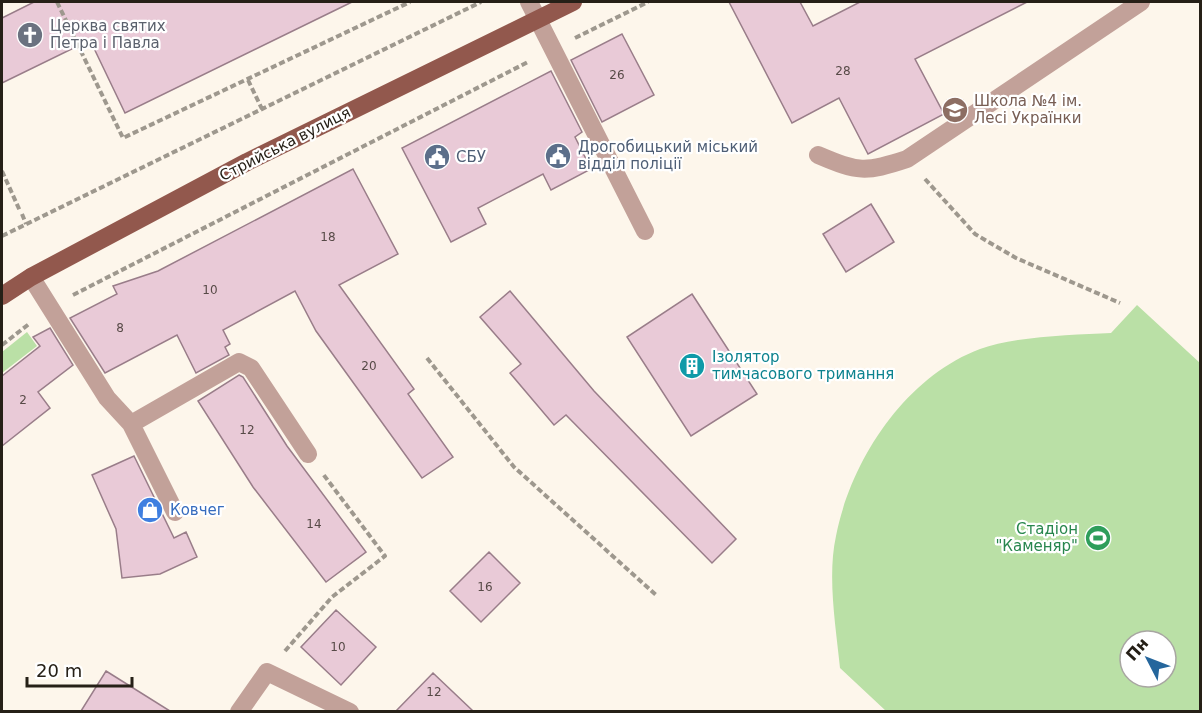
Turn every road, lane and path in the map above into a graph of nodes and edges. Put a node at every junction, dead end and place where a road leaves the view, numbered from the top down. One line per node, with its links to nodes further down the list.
1 (57, 2): 10 (path)
2 (410, 2): 10 (path)
3 (481, 2): 11 (path)
4 (529, 2): 8 (street)
5 (573, 2): 8 (main road, Стрийська вулиця)
6 (648, 2): 9 (path)
7 (1141, 2): 13 (street)
8 (538, 19): 9 (street); 18 (main road, Стрийська вулиця)
9 (553, 50): 16 (street); 21 (path)
10 (248, 80): 11 (path)
11 (262, 109): 15 (path)
12 (818, 155): 13 (street)
13 (907, 159): 20 (path)
14 (2, 171): 15 (path)
15 (26, 224): 17 (path)
16 (645, 231)
17 (2, 236)
18 (31, 277): 19 (main road, Стрийська вулиця); 21 (street)
19 (2, 296)
20 (1120, 303)
21 (50, 307): 22 (path); 24 (street)
22 (2, 345)
23 (427, 358): 27 (path)
24 (131, 424): 25 (street); 26 (street)
25 (308, 454): 28 (path)
26 (175, 512)
27 (656, 596)
28 (267, 672): 29 (street); 30 (street)
29 (239, 711)
30 (350, 711)

